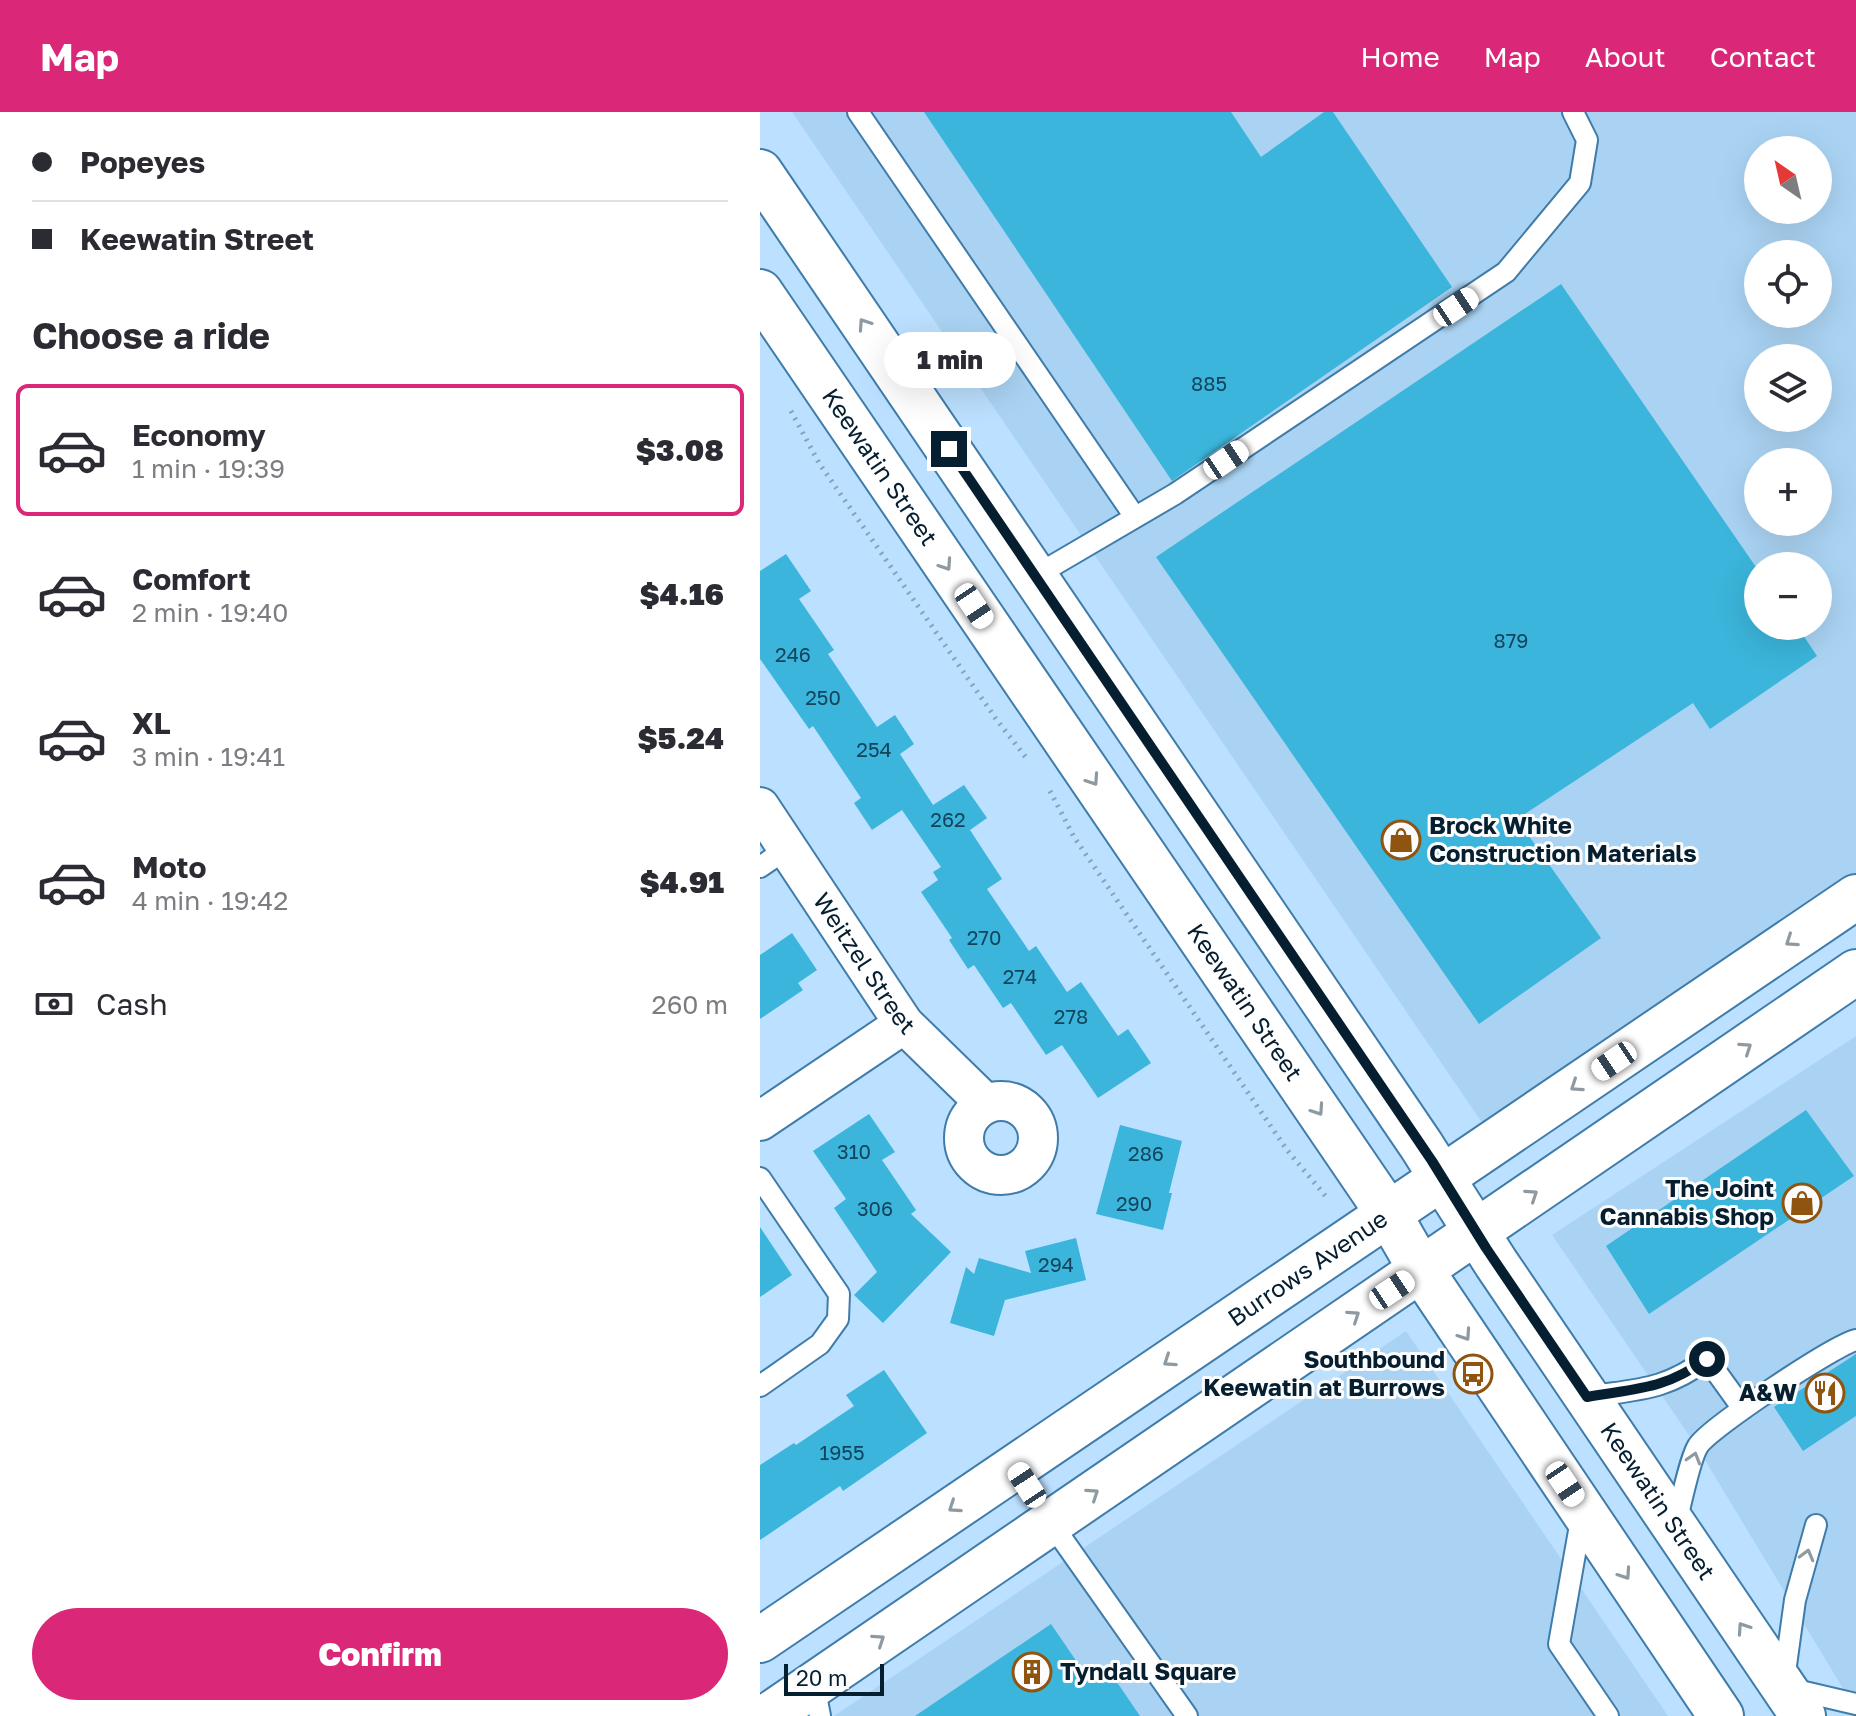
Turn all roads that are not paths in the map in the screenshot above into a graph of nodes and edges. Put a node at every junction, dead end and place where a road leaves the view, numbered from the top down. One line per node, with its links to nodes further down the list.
1 (858, 112): 5 (lane)
2 (1573, 112): 5 (lane)
3 (760, 172): 6 (main road, Keewatin Street, one-way to 3)
4 (760, 292): 16 (main road, Keewatin Street, one-way to 16)
5 (1135, 517): 6 (lane)
6 (1035, 576): 14 (main road, Keewatin Street)
7 (760, 807): 8 (street, Weitzel Street)
8 (774, 857): 11 (street, Weitzel Street)
9 (1856, 897): 14 (main road, Burrows Avenue, one-way to 14)
10 (1856, 972): 17 (main road, one-way to 10)
11 (904, 1024): 12 (street, Weitzel Street); 13 (street)
12 (986, 1104)
13 (760, 1121)
14 (1442, 1176): 16 (main road, Burrows Avenue); 17 (main road, Keewatin Street)
15 (760, 1178): 20 (lane)
16 (1388, 1213): 18 (main road, Keewatin Street); 23 (main road, Burrows Avenue, one-way to 23)
17 (1476, 1233): 18 (main road); 21 (main road, Keewatin Street)
18 (1421, 1270): 24 (main road, Keewatin Street, one-way to 24); 25 (main road, one-way to 18)
19 (1856, 1340): 22 (lane)
20 (760, 1386)
21 (1587, 1397): 22 (lane); 27 (main road, Keewatin Street)
22 (1743, 1409): 27 (lane, one-way to 22)
23 (1015, 1466): 25 (main road); 28 (main road, Burrows Avenue, one-way to 28)
24 (1582, 1510): 34 (lane); 35 (main road, Keewatin Street, one-way to 35)
25 (1051, 1523): 29 (main road, one-way to 25); 33 (lane)
26 (1816, 1525): 30 (lane, one-way to 26)
27 (1675, 1527): 30 (main road, Keewatin Street, one-way to 27)
28 (760, 1640)
29 (817, 1700): 32 (main road)
30 (1793, 1702): 31 (lane)
31 (1856, 1704)
32 (768, 1716)
33 (1187, 1716)
34 (1608, 1716)
35 (1721, 1716)

